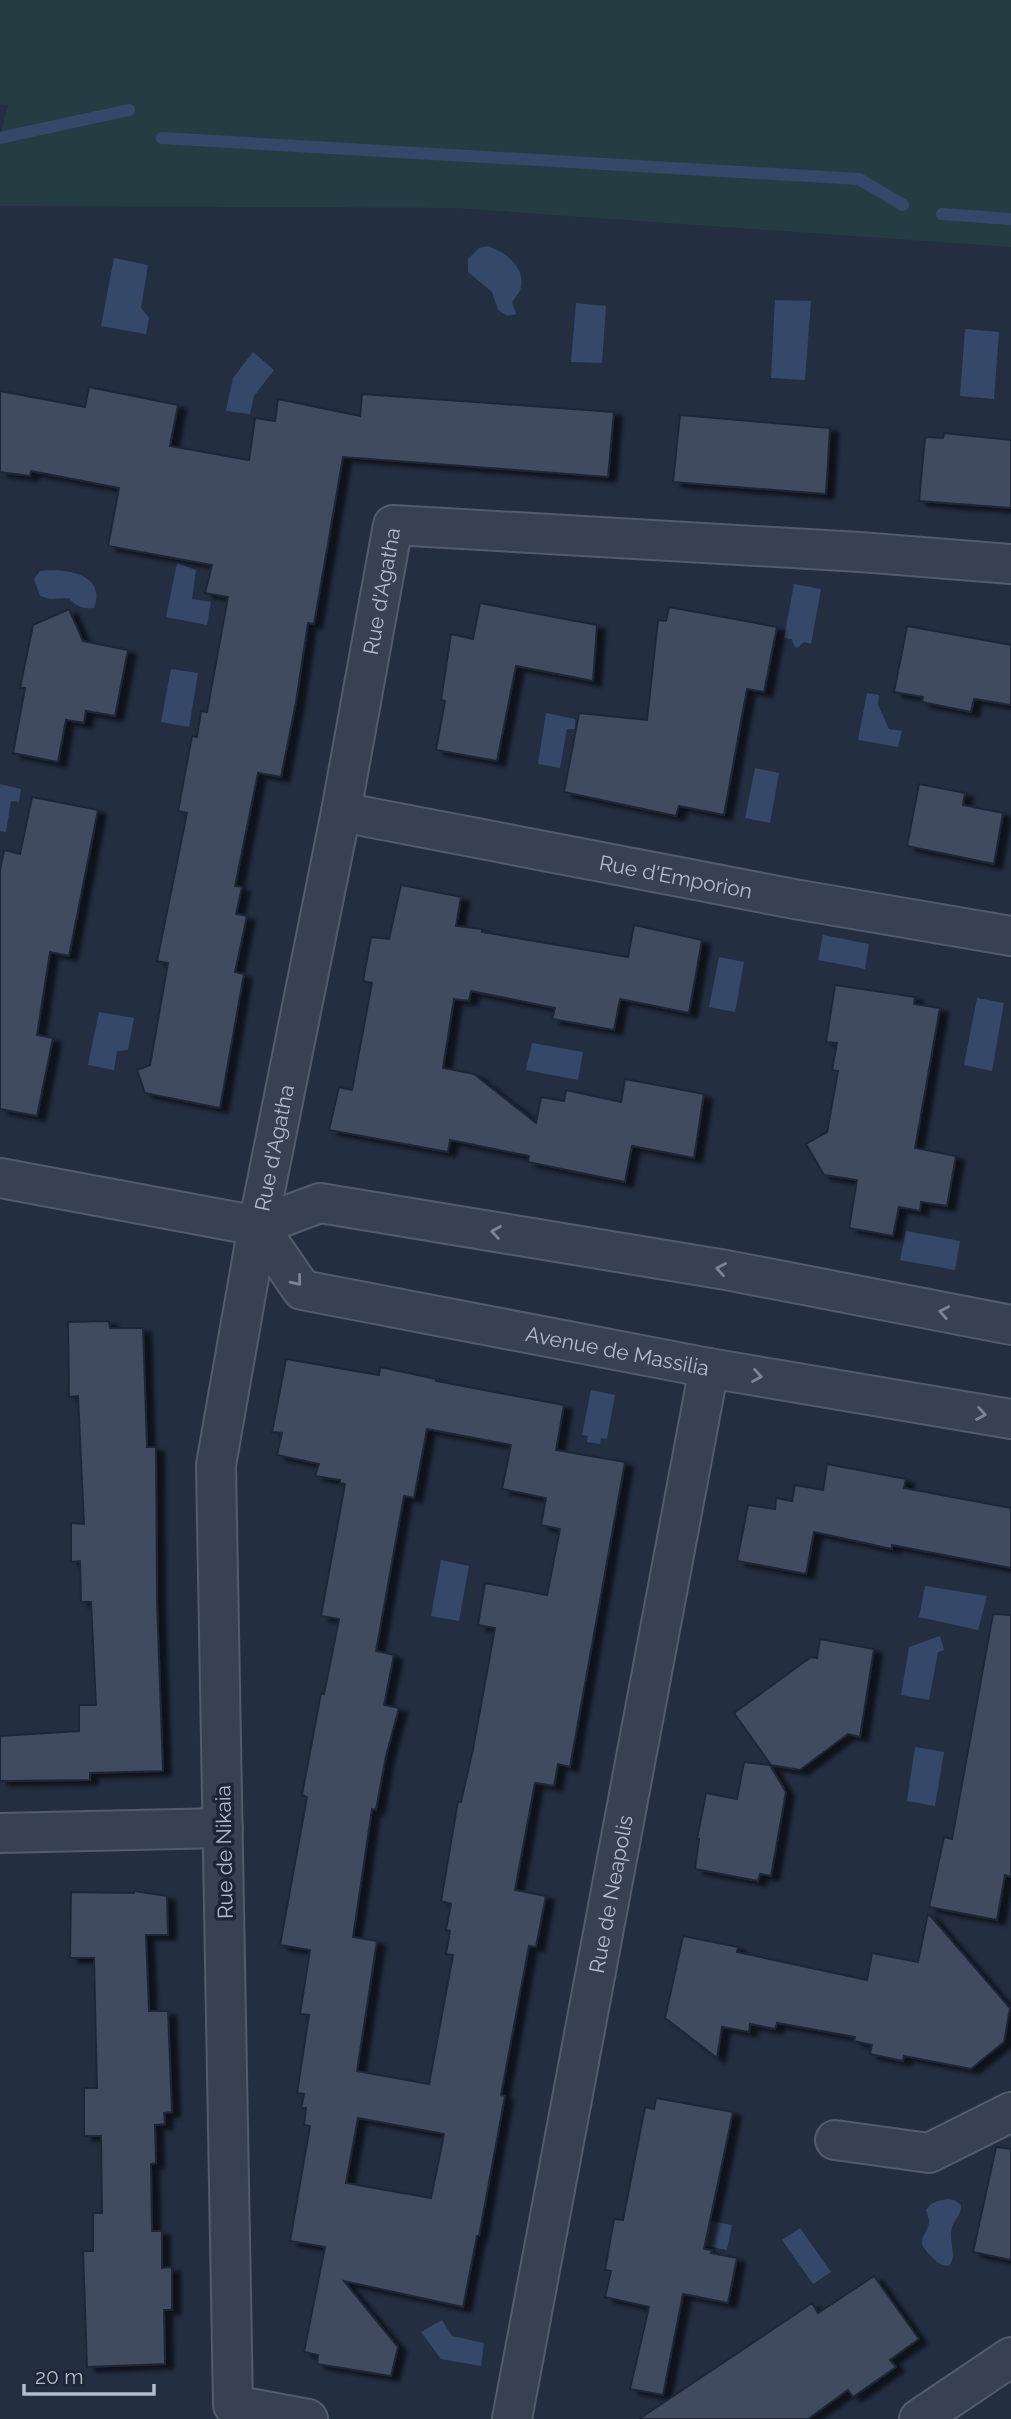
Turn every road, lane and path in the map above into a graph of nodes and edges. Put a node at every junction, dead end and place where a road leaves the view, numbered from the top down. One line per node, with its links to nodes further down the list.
1 (1011, 564): 2 (street, Rue d'Agatha)
2 (341, 812): 3 (street, Rue d'Emporion); 5 (street, Rue d'Agatha)
3 (1011, 936)
4 (0, 1178): 5 (street)
5 (258, 1226): 6 (street, one-way to 5); 7 (street, Avenue de Massilia, one-way to 7); 9 (street, Rue de Nikaia)
6 (1011, 1325)
7 (709, 1368): 8 (street, Avenue de Massilia, one-way to 8); 15 (street, Rue de Neapolis)
8 (1011, 1419)
9 (223, 1828): 10 (street); 14 (street, Rue de Nikaia)
10 (0, 1833)
11 (1011, 2112): 12 (street)
12 (835, 2140)
13 (1011, 2357): 16 (street)
14 (308, 2419)
15 (512, 2419)
16 (919, 2419)

